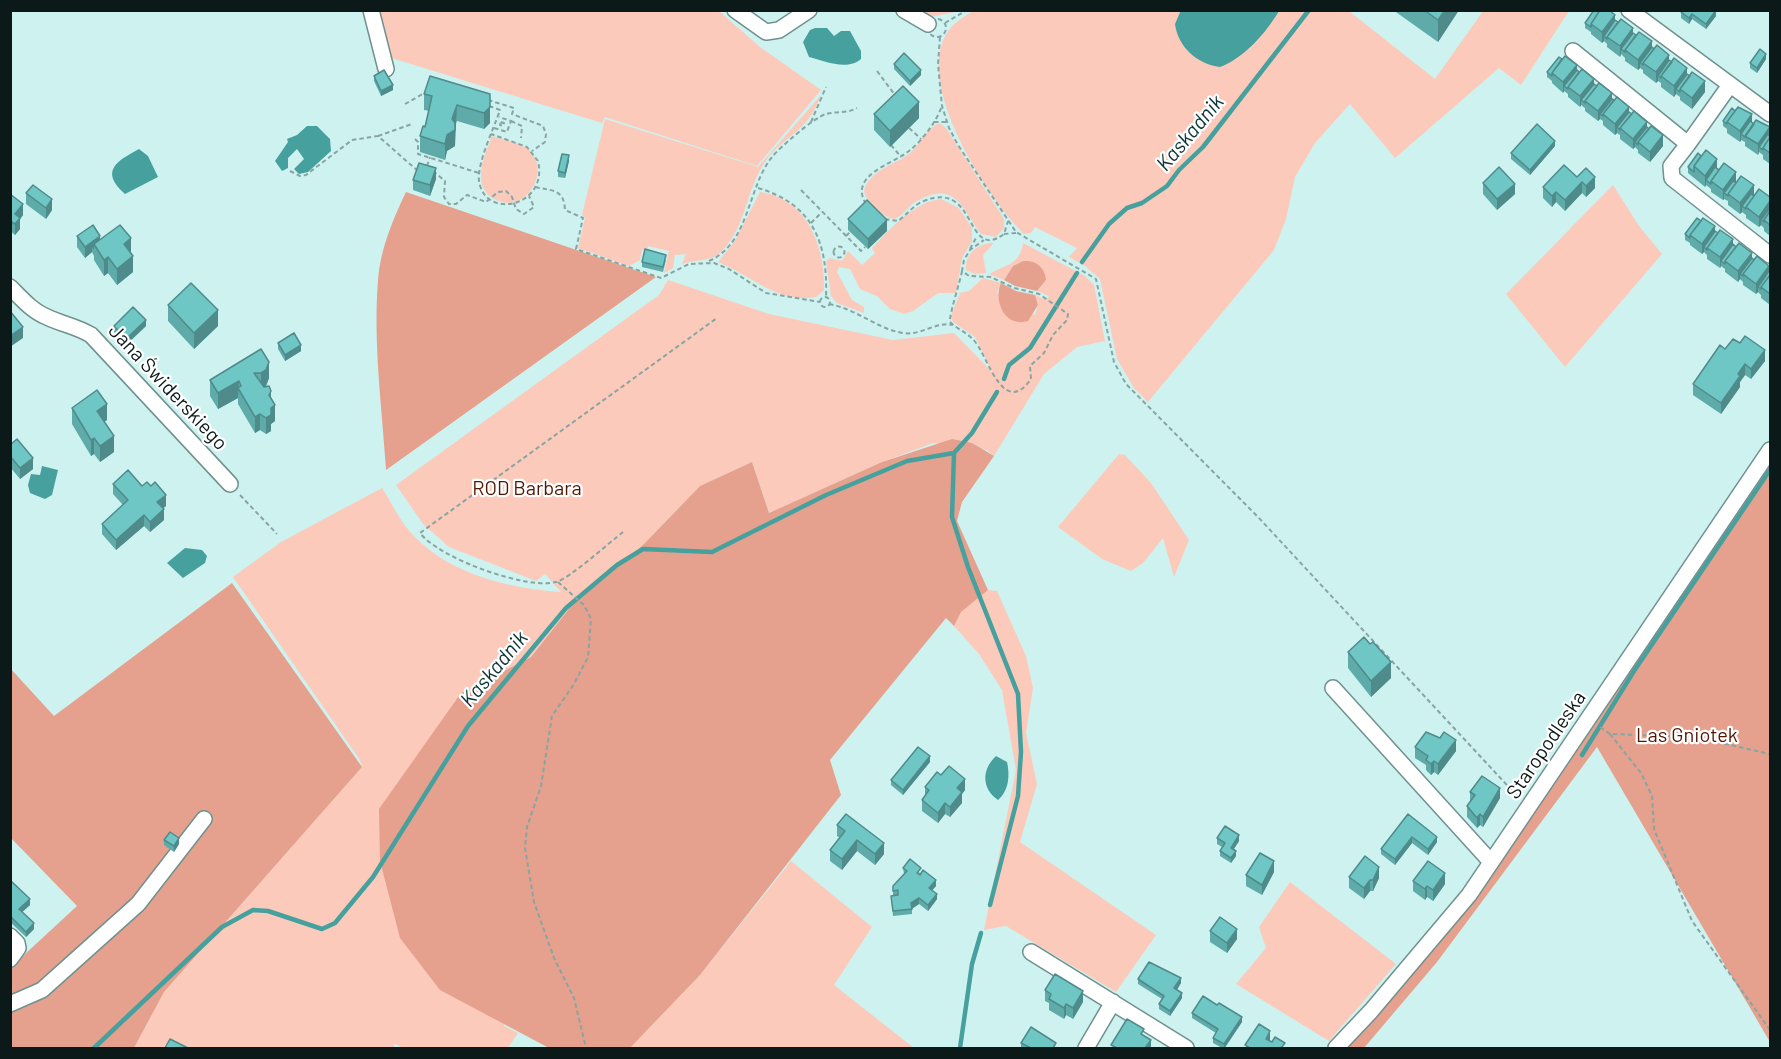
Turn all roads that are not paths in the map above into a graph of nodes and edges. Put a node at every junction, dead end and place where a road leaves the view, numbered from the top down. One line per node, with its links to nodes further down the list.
1 (371, 10): 8 (street)
2 (735, 10): 3 (street)
3 (808, 10)
4 (904, 10): 6 (street)
5 (1629, 10): 9 (street)
6 (928, 24)
7 (1573, 51): 11 (street)
8 (386, 69)
9 (1730, 85): 10 (street); 11 (street)
10 (1770, 114)
11 (1688, 144): 12 (street)
12 (1770, 255)
13 (10, 287): 15 (street, Jana Świderskiego)
14 (1770, 450): 18 (street, Staropodleska)
15 (230, 484)
16 (1333, 688): 18 (street)
17 (204, 819): 23 (street)
18 (1491, 862): 26 (street, Staropodleska)
19 (10, 936): 21 (street)
20 (1031, 952): 22 (street)
21 (10, 959)
22 (1113, 1002): 24 (street); 25 (street)
23 (10, 1005)
24 (1086, 1048)
25 (1186, 1048)
26 (1336, 1048)

